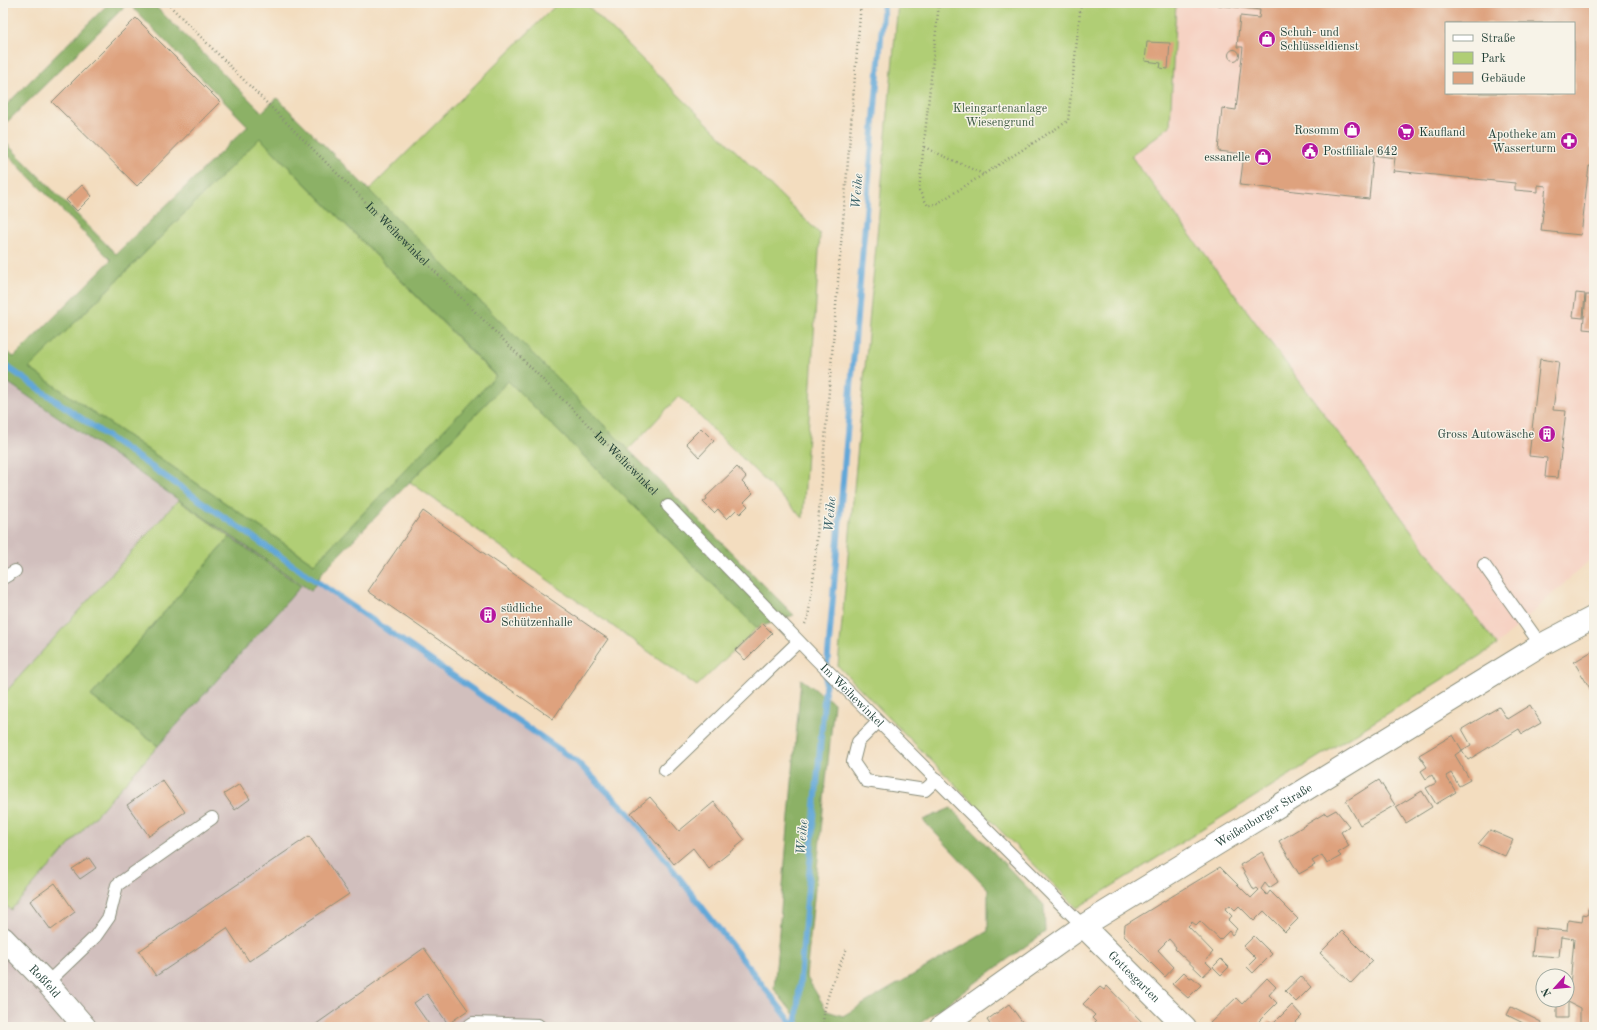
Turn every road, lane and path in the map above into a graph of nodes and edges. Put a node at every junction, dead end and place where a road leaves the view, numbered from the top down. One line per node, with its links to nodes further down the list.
1 (167, 3): 7 (path, Im Weihewinkel)
2 (861, 3): 12 (path)
3 (939, 3): 5 (path)
4 (1081, 3): 6 (path)
5 (924, 147): 6 (path); 6 (path)
6 (984, 174)
7 (668, 506): 12 (lane, Im Weihewinkel)
8 (1484, 565): 13 (lane)
9 (15, 571): 10 (lane)
10 (3, 578)
11 (1594, 617): 13 (street, Weißenburger Straße)
12 (798, 642): 14 (lane, Im Weihewinkel); 15 (lane)
13 (1541, 645): 18 (street, Weißenburger Straße)
14 (878, 722): 16 (lane, Im Weihewinkel); 16 (lane)
15 (665, 770)
16 (937, 779): 18 (lane, Im Weihewinkel)
17 (212, 818): 21 (lane)
18 (1083, 926): 26 (street, Weißenburger Straße); 27 (street, Gottesgarten)
19 (3, 938): 21 (street, Roßfeld)
20 (847, 948): 25 (path)
21 (47, 983): 22 (street, Roßfeld)
22 (85, 1027)
23 (467, 1027): 24 (lane)
24 (540, 1027)
25 (823, 1027)
26 (941, 1027)
27 (1185, 1027)

